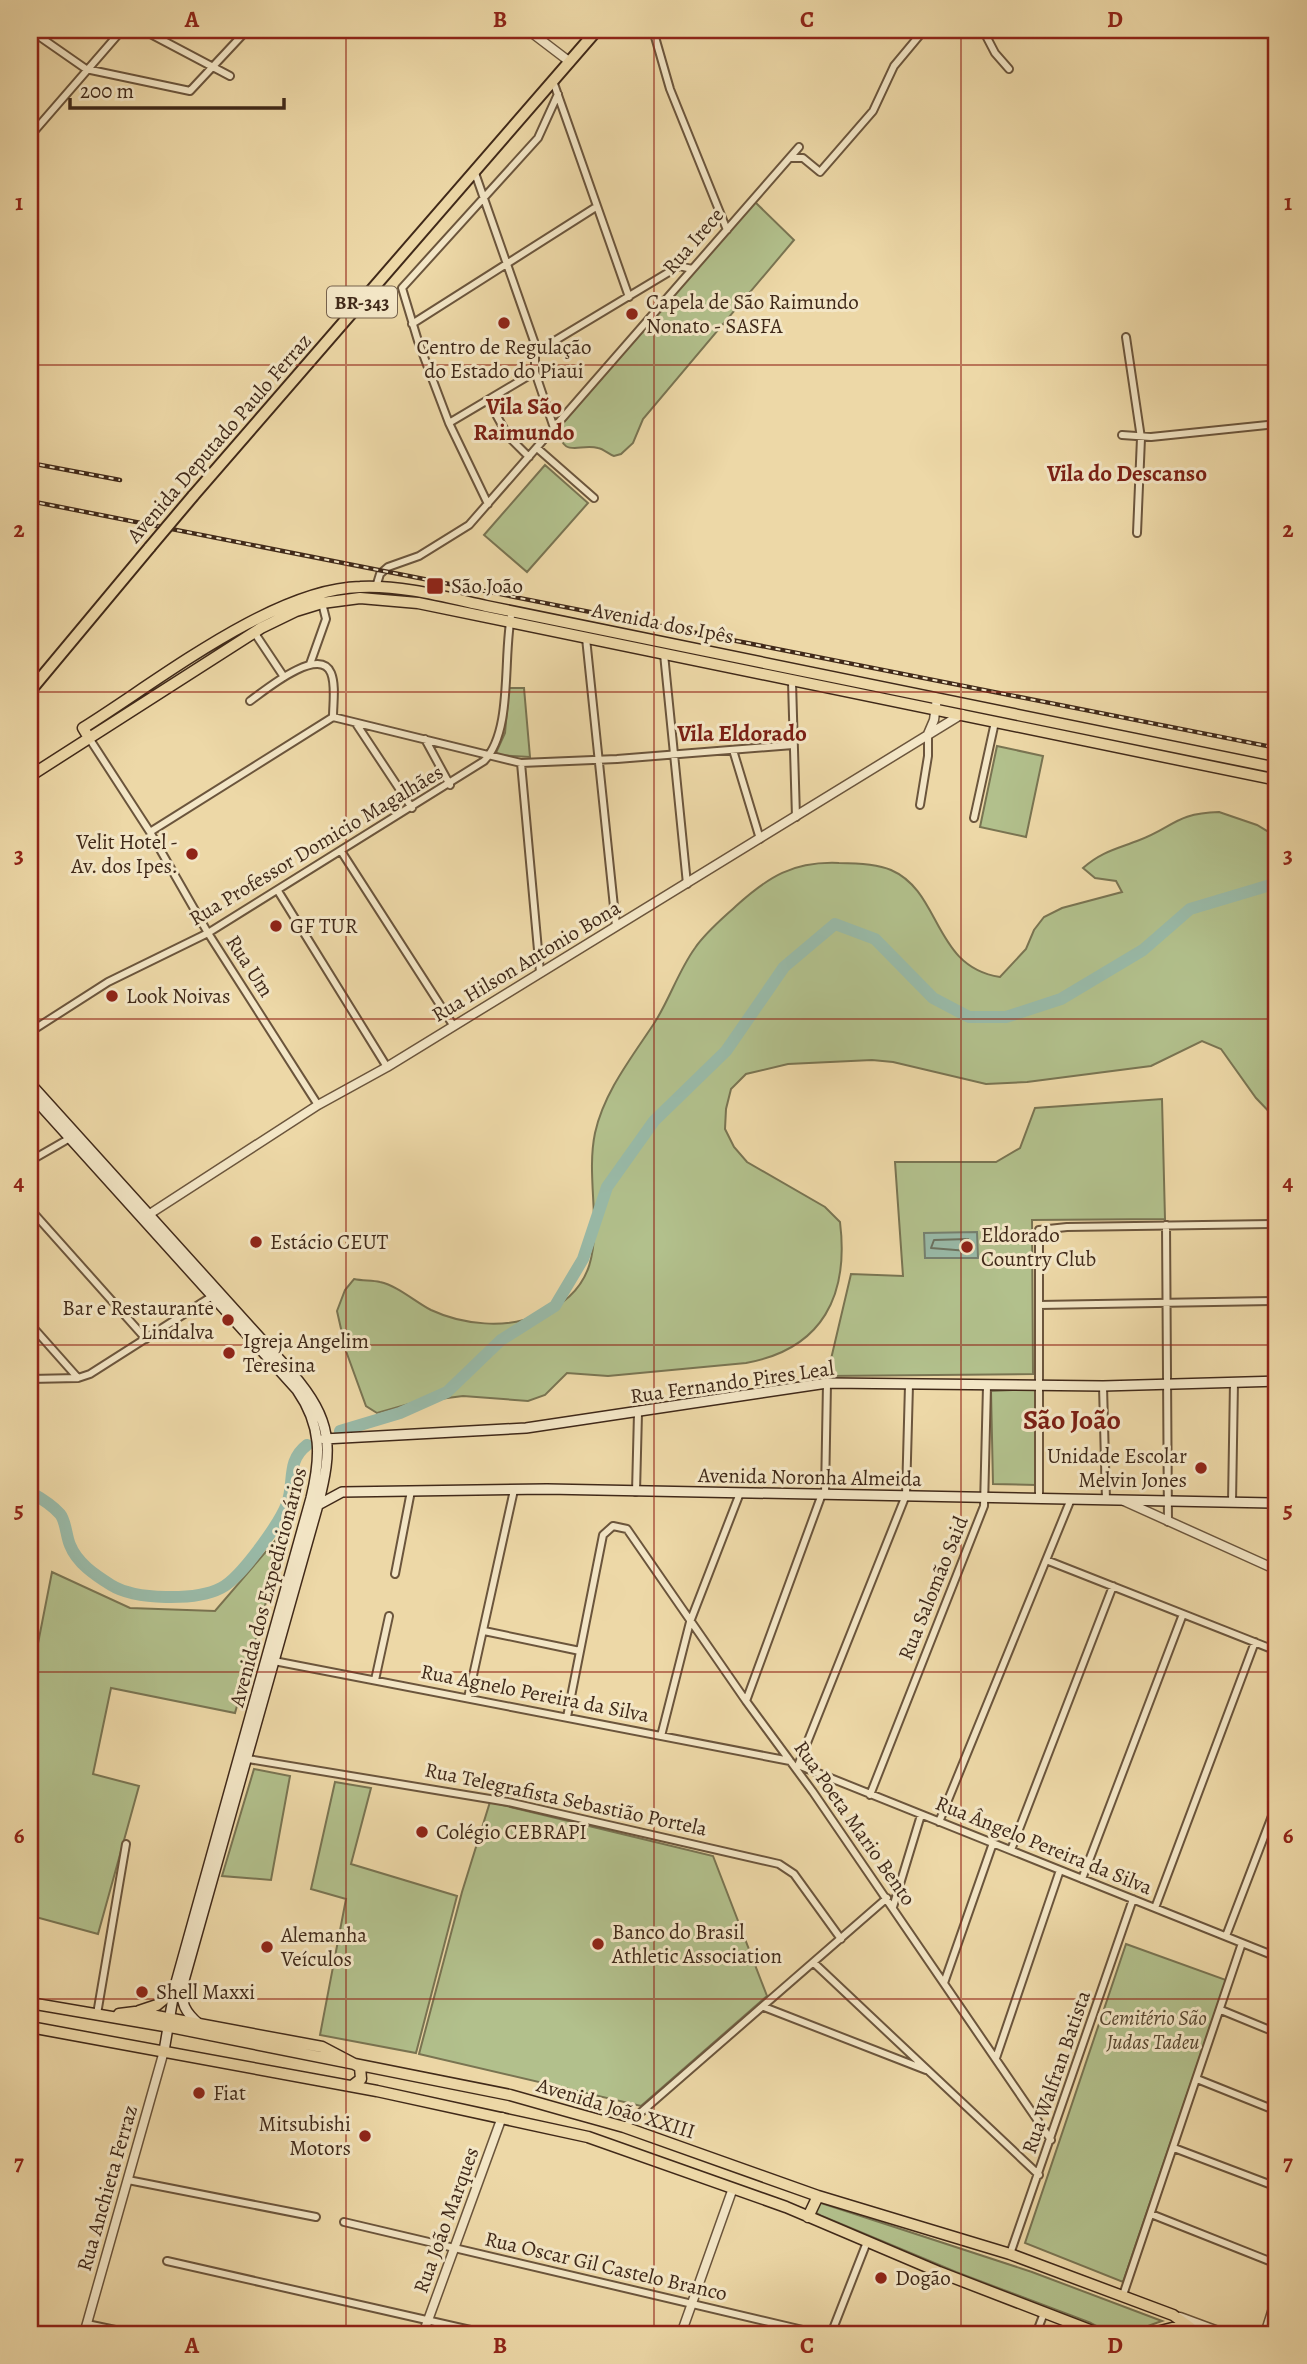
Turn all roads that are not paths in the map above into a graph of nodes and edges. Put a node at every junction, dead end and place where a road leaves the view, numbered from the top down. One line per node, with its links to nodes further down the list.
1 (30, 30): 12 (street)
2 (122, 30): 12 (street)
3 (143, 30): 11 (street)
4 (247, 30): 11 (street)
5 (528, 30): 10 (street)
6 (597, 30): 10 (highway, Avenida Deputado Paulo Ferraz / BR-343)
7 (653, 30): 23 (street)
8 (924, 30): 19 (street)
9 (983, 30): 13 (street)
10 (570, 62): 15 (highway, Avenida Deputado Paulo Ferraz / BR-343)
11 (213, 66): 12 (street); 14 (street)
12 (86, 69): 17 (street)
13 (1009, 69)
14 (230, 76)
15 (553, 81): 16 (street); 20 (highway, Avenida Deputado Paulo Ferraz / BR-343)
16 (558, 94): 21 (street); 22 (street)
17 (31, 134)
18 (799, 147): 19 (street, Rua Irece)
19 (790, 158): 23 (street, Rua Irece)
20 (475, 173): 21 (street); 53 (highway, Avenida Deputado Paulo Ferraz / BR-343, bridge)
21 (483, 197): 24 (street); 27 (street)
22 (596, 207): 24 (street); 26 (street)
23 (727, 230): 25 (street, Rua Irece)
24 (506, 264): 27 (street); 29 (street)
25 (692, 268): 26 (street); 34 (street, Rua Irece)
26 (629, 297): 29 (street)
27 (412, 324): 32 (street)
28 (1126, 337): 36 (street)
29 (536, 352): 30 (street)
30 (535, 372): 31 (street); 34 (street)
31 (488, 400): 32 (street); 38 (street)
32 (450, 423): 40 (street)
33 (1277, 424): 36 (street)
34 (554, 428): 37 (street, Rua Irece)
35 (1122, 435): 36 (street)
36 (1141, 438): 41 (street)
37 (537, 449): 38 (street, Rua Irece); 39 (street)
38 (529, 457): 40 (street, Rua Irece)
39 (594, 498)
40 (488, 504): 42 (street, Rua Irece)
41 (1138, 533)
42 (376, 587): 44 (main road, Avenida dos Ipês); 63 (main road, Avenida dos Ipês)
43 (321, 603): 45 (main road, Avenida dos Ipês); 46 (main road, Avenida dos Ipês); 50 (street)
44 (512, 611): 45 (street); 47 (main road, Avenida dos Ipês)
45 (509, 622): 48 (main road, Avenida dos Ipês); 68 (street)
46 (254, 632): 51 (street); 63 (main road, Avenida dos Ipês)
47 (606, 637): 48 (main road, Avenida dos Ipês); 49 (main road, Avenida dos Ipês); 56 (main road, Avenida dos Ipês)
48 (586, 638): 69 (street)
49 (664, 654): 52 (main road, Avenida dos Ipês); 67 (street)
50 (310, 664): 51 (street); 59 (street)
51 (284, 677): 54 (street)
52 (792, 682): 56 (main road, Avenida dos Ipês); 65 (street)
53 (31, 686): 55 (highway)
54 (250, 701)
55 (30, 702)
56 (936, 704): 57 (main road, Avenida dos Ipês); 58 (main road, Avenida dos Ipês); 62 (street)
57 (964, 704): 58 (street); 71 (main road, Avenida dos Ipês)
58 (961, 716): 60 (main road, Avenida dos Ipês); 62 (street, Rua Hilson Antonio Bona)
59 (333, 717): 61 (street); 81 (street)
60 (995, 722): 73 (main road, Avenida dos Ipês); 80 (street)
61 (358, 725): 64 (street); 78 (street)
62 (928, 734): 77 (street); 79 (street, Rua Hilson Antonio Bona)
63 (89, 738): 74 (main road, Avenida dos Ipês); 81 (street, Rua Um)
64 (425, 739): 68 (street); 76 (street)
65 (793, 745): 66 (street); 79 (street)
66 (733, 750): 67 (street); 82 (street)
67 (674, 754): 69 (street); 84 (street)
68 (490, 755): 70 (street); 76 (street, Rua Professor Domicio Magalhães)
69 (598, 759): 70 (street); 86 (street)
70 (521, 763): 88 (street)
71 (1258, 764): 72 (main road, Avenida dos Ipês); 73 (main road)
72 (1277, 768)
73 (1253, 775): 75 (main road, Avenida dos Ipês)
74 (30, 776)
75 (1277, 780)
76 (450, 785): 78 (street, Rua Professor Domicio Magalhães)
77 (920, 805)
78 (412, 808): 83 (street, Rua Professor Domicio Magalhães)
79 (796, 817): 82 (street, Rua Hilson Antonio Bona)
80 (974, 818)
81 (150, 832): 87 (street, Rua Um)
82 (760, 839): 84 (street, Rua Hilson Antonio Bona)
83 (341, 851): 85 (street, Rua Professor Domicio Magalhães); 89 (street)
84 (687, 884): 86 (street, Rua Hilson Antonio Bona)
85 (278, 891): 87 (street, Rua Professor Domicio Magalhães); 91 (street)
86 (616, 926): 88 (street, Rua Hilson Antonio Bona)
87 (208, 933): 90 (street, Rua Professor Domicio Magalhães); 94 (street, Rua Um)
88 (540, 972): 89 (street, Rua Hilson Antonio Bona)
89 (453, 1025): 91 (street, Rua Hilson Antonio Bona)
90 (30, 1032)
91 (387, 1067): 94 (street, Rua Hilson Antonio Bona)
92 (30, 1083): 98 (main road, Avenida dos Expedicionários)
93 (30, 1094): 95 (main road, Avenida dos Expedicionários)
94 (318, 1105): 98 (street, Rua Hilson Antonio Bona)
95 (70, 1138): 96 (street); 98 (main road, Avenida dos Expedicionários)
96 (30, 1161)
97 (30, 1209): 106 (street)
98 (146, 1217): 101 (main road, Avenida dos Expedicionários)
99 (1277, 1224): 100 (street)
100 (1166, 1225): 103 (street); 104 (street)
101 (215, 1294): 106 (street); 118 (main road, Avenida dos Expedicionários)
102 (1277, 1301): 103 (street)
103 (1167, 1302): 104 (street); 112 (street)
104 (1040, 1305): 115 (street)
105 (30, 1324): 107 (street)
106 (146, 1339): 107 (street)
107 (78, 1378): 108 (street)
108 (30, 1379)
109 (1277, 1381): 110 (main road, Rua Fernando Pires Leal)
110 (1234, 1382): 112 (main road, Rua Fernando Pires Leal); 134 (street)
111 (827, 1383): 113 (main road, Rua Fernando Pires Leal); 117 (main road, Rua Fernando Pires Leal); 126 (street)
112 (1169, 1384): 116 (main road, Rua Fernando Pires Leal); 133 (street)
113 (909, 1385): 114 (main road, Rua Fernando Pires Leal); 127 (street)
114 (987, 1386): 115 (main road, Rua Fernando Pires Leal); 128 (street, Rua Salomão Said)
115 (1039, 1386): 116 (main road, Rua Fernando Pires Leal); 129 (street)
116 (1103, 1386): 131 (street)
117 (638, 1413): 118 (main road, Rua Fernando Pires Leal); 124 (street)
118 (323, 1439): 119 (main road, Avenida dos Expedicionários); 120 (main road, Avenida dos Expedicionários)
119 (317, 1472): 120 (main road); 177 (main road, Avenida dos Expedicionários)
120 (324, 1481): 123 (main road); 136 (main road, Avenida dos Expedicionários)
121 (514, 1490): 122 (main road, Avenida Noronha Almeida); 124 (main road, Avenida Noronha Almeida); 145 (street)
122 (411, 1491): 123 (main road, Avenida Noronha Almeida); 140 (street)
123 (342, 1492): 136 (main road)
124 (636, 1492): 125 (main road, Avenida Noronha Almeida)
125 (740, 1493): 126 (main road, Avenida Noronha Almeida); 144 (street)
126 (823, 1494): 127 (main road, Avenida Noronha Almeida); 152 (street)
127 (906, 1495): 128 (main road, Avenida Noronha Almeida); 157 (street)
128 (987, 1496): 129 (main road, Avenida Noronha Almeida); 158 (street, Rua Salomão Said)
129 (1039, 1498): 130 (main road, Avenida Noronha Almeida)
130 (1070, 1499): 131 (main road, Avenida Noronha Almeida); 138 (street)
131 (1106, 1500): 132 (main road, Avenida Noronha Almeida)
132 (1123, 1501): 133 (main road, Avenida Noronha Almeida); 137 (street)
133 (1170, 1501): 134 (main road, Avenida Noronha Almeida); 137 (street)
134 (1232, 1502): 135 (main road, Avenida Noronha Almeida)
135 (1277, 1503)
136 (318, 1506): 149 (main road, Avenida dos Expedicionários)
137 (1168, 1522): 139 (street)
138 (1046, 1560): 141 (street); 161 (street)
139 (1277, 1570)
140 (395, 1574)
141 (1113, 1586): 142 (street); 164 (street)
142 (1184, 1614): 146 (street); 166 (street)
143 (389, 1616): 150 (street)
144 (690, 1622): 147 (street, Rua Poeta Mario Bento); 152 (street, Rua Poeta Mario Bento); 154 (street)
145 (484, 1631): 147 (street); 151 (street)
146 (1255, 1642): 148 (street); 170 (street)
147 (580, 1651): 153 (street)
148 (1277, 1651)
149 (274, 1661): 150 (street, Rua Agnelo Pereira da Silva); 155 (main road, Avenida dos Expedicionários)
150 (375, 1680): 151 (street, Rua Agnelo Pereira da Silva)
151 (468, 1698): 153 (street, Rua Agnelo Pereira da Silva)
152 (746, 1701): 156 (street, Rua Poeta Mario Bento)
153 (568, 1717): 154 (street, Rua Agnelo Pereira da Silva)
154 (661, 1735): 156 (street, Rua Agnelo Pereira da Silva)
155 (248, 1759): 172 (street, Rua Telegrafista Sebastião Portela); 177 (main road, Avenida dos Expedicionários)
156 (790, 1761): 157 (street, Rua Poeta Mario Bento)
157 (797, 1768): 158 (street, Rua Ângelo Pereira da Silva); 167 (street, Rua Poeta Mario Bento)
158 (870, 1795): 160 (street, Rua Ângelo Pereira da Silva)
159 (1277, 1803): 171 (street)
160 (921, 1815): 161 (street, Rua Ângelo Pereira da Silva); 169 (street)
161 (939, 1822): 162 (street, Rua Ângelo Pereira da Silva)
162 (993, 1843): 164 (street, Rua Ângelo Pereira da Silva); 176 (street)
163 (126, 1844): 182 (street)
164 (1011, 1850): 165 (street, Rua Ângelo Pereira da Silva)
165 (1060, 1870): 166 (street, Rua Ângelo Pereira da Silva); 188 (street)
166 (1082, 1879): 168 (street, Rua Ângelo Pereira da Silva)
167 (887, 1898): 169 (street, Rua Poeta Mario Bento); 172 (street)
168 (1133, 1899): 170 (street, Rua Ângelo Pereira da Silva); 198 (street, Rua Walfran Batista)
169 (893, 1907): 176 (street, Rua Poeta Mario Bento)
170 (1155, 1908): 171 (street, Rua Ângelo Pereira da Silva)
171 (1226, 1936): 173 (street, Rua Ângelo Pereira da Silva)
172 (841, 1939): 175 (street)
173 (1242, 1943): 174 (street, Rua Ângelo Pereira da Silva); 180 (street)
174 (1277, 1957)
175 (814, 1963): 179 (street); 190 (street)
176 (944, 1983): 188 (street, Rua Poeta Mario Bento)
177 (178, 1992): 181 (main road); 183 (main road, Avenida dos Expedicionários); 184 (main road)
178 (30, 2003): 182 (main road, Avenida João XXIII)
179 (764, 2007): 190 (street); 197 (street)
180 (1221, 2010): 186 (street); 192 (street)
181 (135, 2012): 182 (main road); 183 (main road)
182 (102, 2015): 183 (main road, Avenida João XXIII)
183 (171, 2022): 184 (main road); 187 (main road, Avenida dos Expedicionários); 189 (main road, Avenida João XXIII)
184 (199, 2024): 189 (main road)
185 (30, 2027): 187 (main road, Avenida João XXIII)
186 (1277, 2033)
187 (164, 2051): 193 (main road, Avenida João XXIII); 201 (street, Rua Anchieta Ferraz)
188 (996, 2058): 198 (street, Rua Poeta Mario Bento)
189 (360, 2067): 191 (main road, Avenida João XXIII); 193 (main road)
190 (929, 2071): 200 (street)
191 (385, 2072): 194 (main road); 197 (main road, Avenida João XXIII)
192 (1198, 2079): 195 (street); 199 (street)
193 (352, 2087): 194 (main road, Avenida João XXIII)
194 (377, 2091): 196 (main road, Avenida João XXIII)
195 (1277, 2111)
196 (502, 2117): 203 (main road, Avenida João XXIII); 212 (street, Rua João Marques)
197 (624, 2127): 204 (main road, Avenida João XXIII)
198 (1051, 2140): 200 (street, Rua Walfran Batista)
199 (1174, 2148): 202 (street); 207 (street)
200 (1039, 2175): 213 (street, Rua Walfran Batista)
201 (128, 2180): 208 (street); 222 (street, Rua Anchieta Ferraz)
202 (1277, 2187)
203 (733, 2188): 206 (main road, Avenida João XXIII); 218 (street)
204 (797, 2188): 205 (main road, Avenida João XXIII); 206 (main road)
205 (818, 2196): 209 (main road); 213 (main road, Avenida João XXIII)
206 (786, 2207): 209 (main road, Avenida João XXIII)
207 (1151, 2214): 215 (street); 216 (street)
208 (316, 2217)
209 (808, 2217): 211 (main road, Avenida João XXIII)
210 (344, 2222): 212 (street, Rua Oscar Gil Castelo Branco)
211 (867, 2242): 219 (main road, Avenida João XXIII); 230 (street)
212 (453, 2250): 218 (street, Rua Oscar Gil Castelo Branco); 221 (street, Rua João Marques)
213 (1010, 2254): 216 (main road, Avenida João XXIII)
214 (167, 2261): 221 (street)
215 (1277, 2263)
216 (1123, 2295): 220 (main road, Avenida João XXIII)
217 (1277, 2296): 237 (street)
218 (692, 2303): 228 (street); 229 (street, Rua Oscar Gil Castelo Branco)
219 (1044, 2313): 231 (street); 232 (main road); 233 (main road, Avenida João XXIII)
220 (1173, 2315): 223 (main road, Avenida João XXIII); 236 (street, Avenida João XXIII)
221 (429, 2320): 226 (street, Rua João Marques); 227 (street)
222 (87, 2324): 224 (street, Rua Anchieta Ferraz); 225 (street)
223 (1191, 2328): 234 (main road); 235 (main road)
224 (84, 2334)
225 (134, 2334)
226 (424, 2334)
227 (488, 2334)
228 (681, 2334)
229 (820, 2334)
230 (831, 2334)
231 (1036, 2334)
232 (1087, 2334)
233 (1100, 2334)
234 (1149, 2334)
235 (1205, 2334)
236 (1226, 2334)
237 (1265, 2334)

